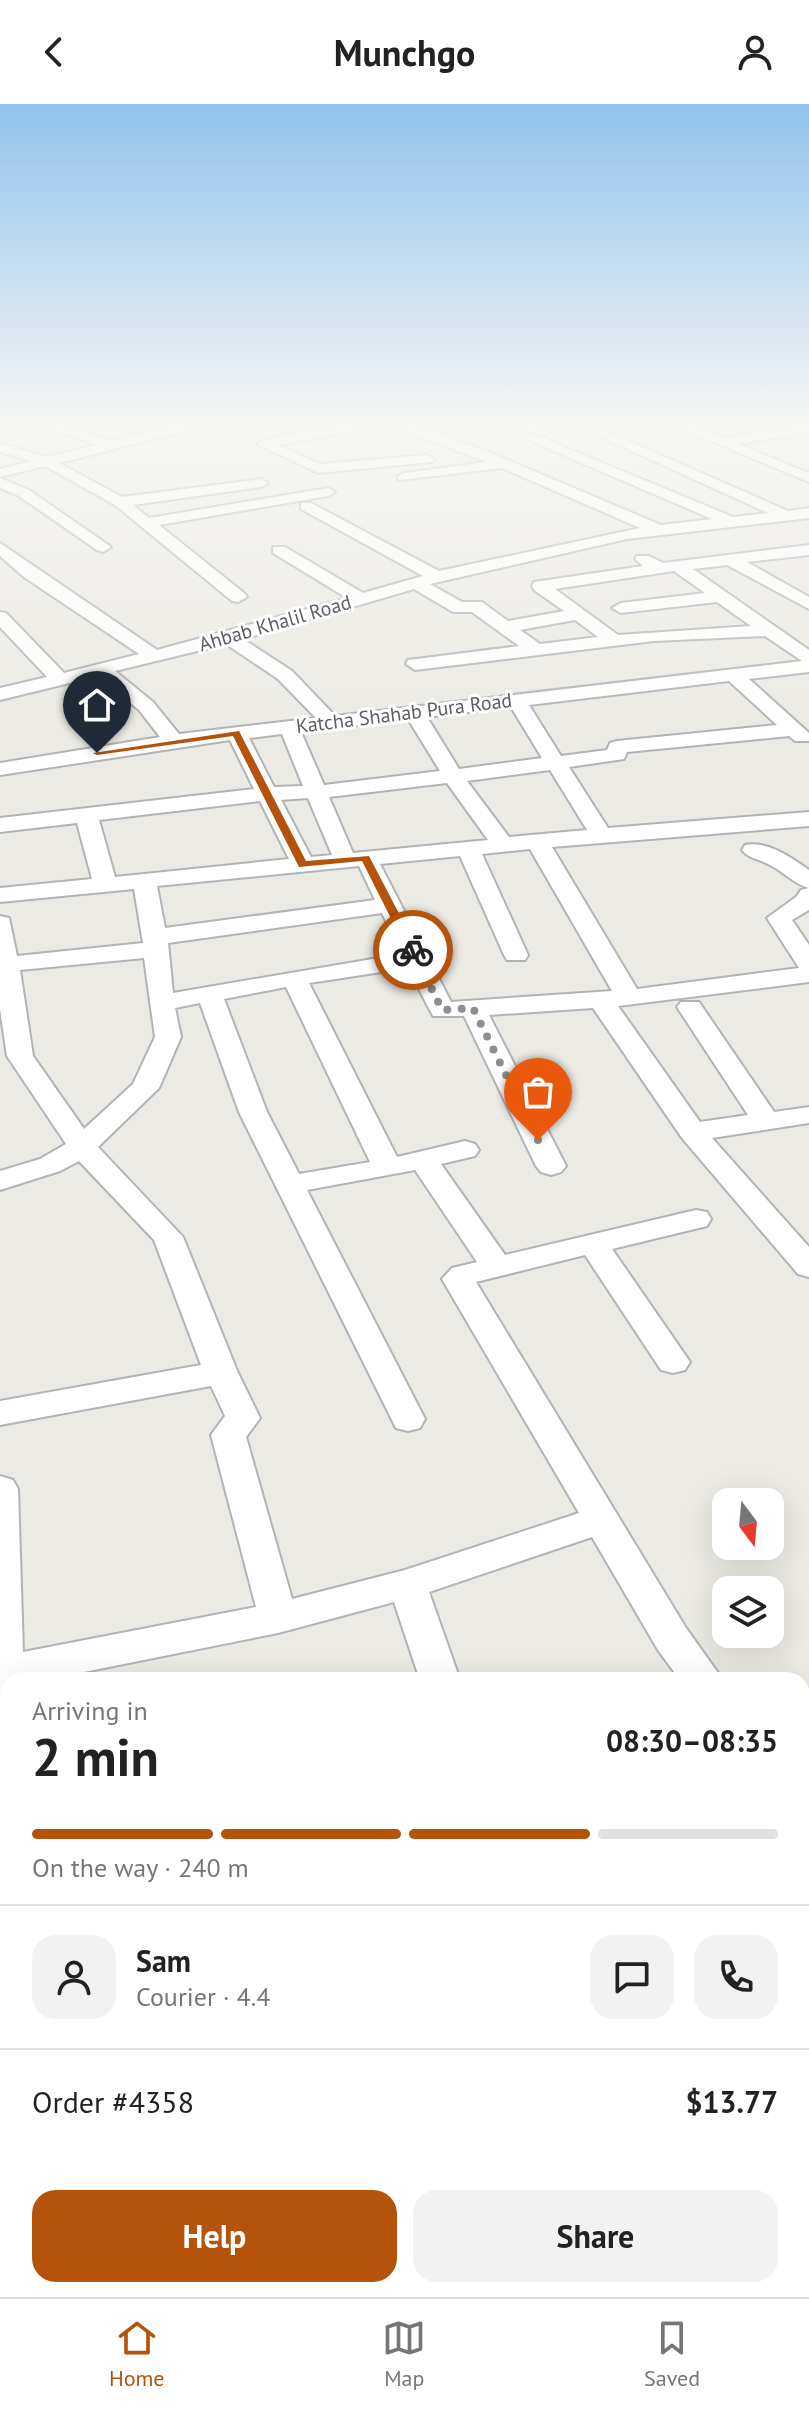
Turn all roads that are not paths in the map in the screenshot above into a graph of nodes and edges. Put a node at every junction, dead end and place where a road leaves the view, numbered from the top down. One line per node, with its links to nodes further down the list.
1 (67, 522): 9 (street)
2 (150, 522): 6 (street)
3 (336, 522): 16 (street)
4 (648, 522): 7 (street)
5 (728, 522): 7 (street, Ahbab Khalil Road)
6 (146, 523): 19 (street)
7 (664, 529): 8 (street, Ahbab Khalil Road); 13 (street)
8 (605, 539): 15 (street); 16 (street, Ahbab Khalil Road)
9 (103, 547)
10 (0, 548): 30 (street)
11 (279, 550): 20 (street)
12 (809, 550): 13 (street)
13 (734, 561): 14 (street); 21 (street)
14 (679, 567): 15 (street); 18 (street)
15 (660, 568): 23 (street)
16 (437, 577): 17 (street, Ahbab Khalil Road)
17 (416, 583): 20 (street, Ahbab Khalil Road); 25 (street)
18 (721, 596): 22 (street); 26 (street)
19 (238, 597)
20 (361, 599): 27 (street, Ahbab Khalil Road)
21 (809, 604)
22 (621, 608)
23 (579, 614): 25 (street); 28 (street)
24 (0, 617): 36 (street)
25 (504, 627): 29 (street)
26 (771, 630): 28 (street); 31 (street)
27 (229, 638): 30 (street, Ahbab Khalil Road); 41 (street)
28 (614, 640): 29 (street)
29 (530, 650): 32 (street); 38 (street)
30 (154, 656): 34 (street, Ahbab Khalil Road)
31 (809, 658)
32 (415, 664)
33 (809, 666): 35 (street, Katcha Shahab Pura Road)
34 (101, 669): 36 (street, Ahbab Khalil Road); 45 (street)
35 (735, 676): 38 (street, Katcha Shahab Pura Road); 44 (street)
36 (60, 679): 37 (street, Ahbab Khalil Road)
37 (0, 694)
38 (573, 694): 39 (street, Katcha Shahab Pura Road)
39 (516, 700): 40 (street, Katcha Shahab Pura Road); 46 (street)
40 (414, 712): 41 (street, Katcha Shahab Pura Road); 48 (street)
41 (330, 722): 42 (street, Katcha Shahab Pura Road)
42 (289, 727): 43 (street, Katcha Shahab Pura Road); 49 (street)
43 (236, 733): 45 (street, Katcha Shahab Pura Road); 50 (street)
44 (801, 737): 46 (street)
45 (174, 741): 47 (street, Katcha Shahab Pura Road)
46 (555, 763): 48 (street); 54 (street)
47 (0, 769)
48 (453, 776): 49 (street); 56 (street)
49 (316, 789): 50 (street); 59 (street)
50 (267, 794): 51 (street); 60 (street)
51 (86, 814): 53 (street); 63 (street)
52 (809, 819): 54 (street)
53 (0, 825)
54 (601, 835): 55 (street)
55 (537, 841): 56 (street); 76 (street)
56 (503, 845): 57 (street)
57 (468, 848): 59 (street); 69 (street)
58 (753, 850): 61 (street)
59 (355, 859): 60 (street); 66 (street)
60 (303, 864): 62 (street)
61 (809, 881)
62 (145, 883): 63 (street); 68 (street)
63 (105, 884): 64 (street)
64 (0, 895)
65 (809, 895): 71 (street)
66 (390, 905): 68 (street); 70 (street)
67 (0, 923): 72 (street)
68 (156, 943): 72 (street); 78 (street)
69 (516, 955)
70 (417, 959): 74 (street); 80 (street)
71 (809, 964)
72 (4, 965): 81 (street)
73 (809, 974): 76 (street)
74 (294, 978): 75 (street); 89 (street)
75 (210, 995): 78 (street); 91 (street)
76 (629, 998): 77 (street)
77 (600, 1000): 80 (street); 84 (street)
78 (161, 1003): 85 (street)
79 (690, 1007): 83 (street)
80 (473, 1008): 88 (street)
81 (10, 1057): 85 (street)
82 (809, 1115): 83 (street)
83 (766, 1121): 84 (street)
84 (692, 1132): 94 (street)
85 (82, 1147): 90 (street); 97 (street)
86 (465, 1150): 87 (street)
87 (423, 1160): 89 (street); 95 (street)
88 (551, 1166)
89 (388, 1168): 91 (street)
90 (0, 1181)
91 (292, 1184): 99 (street)
92 (696, 1219): 93 (street)
93 (592, 1243): 95 (street); 96 (street)
94 (809, 1267)
95 (480, 1271): 101 (street)
96 (673, 1362)
97 (221, 1373): 98 (street); 103 (street)
98 (0, 1413)
99 (408, 1419)
100 (0, 1489): 104 (street)
101 (600, 1520): 102 (street); 106 (street)
102 (407, 1584): 103 (street); 105 (street)
103 (278, 1618): 104 (street)
104 (4, 1672)
105 (437, 1672)
106 (697, 1672)

